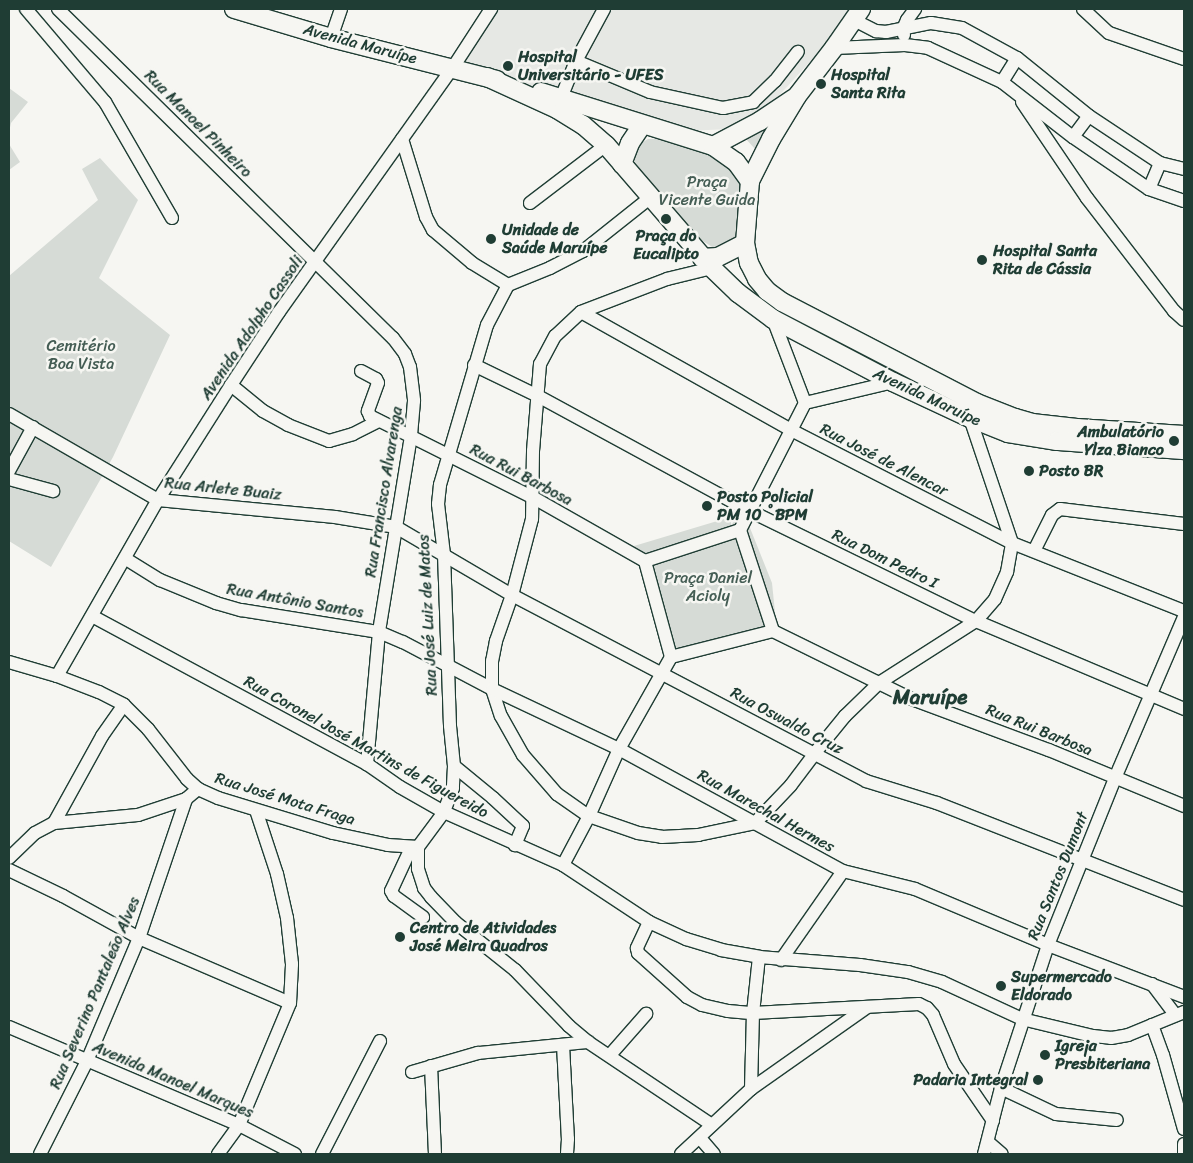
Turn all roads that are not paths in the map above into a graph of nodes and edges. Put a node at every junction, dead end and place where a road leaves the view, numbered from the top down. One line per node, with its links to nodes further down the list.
1 (26, 9): 40 (street)
2 (58, 9): 43 (street, Rua Manoel Pinheiro)
3 (234, 9): 12 (main road, Avenida Maruípe)
4 (341, 9): 12 (street)
5 (491, 9): 20 (street, Avenida Adolpho Cassoli)
6 (604, 9): 19 (street)
7 (915, 9): 11 (street)
8 (1083, 9): 18 (street)
9 (857, 14): 11 (street); 15 (main road)
10 (921, 25): 11 (street); 14 (street); 17 (street)
11 (903, 29): 13 (street)
12 (332, 38): 20 (main road, Avenida Maruípe)
13 (905, 44): 14 (street); 15 (street)
14 (920, 46): 22 (street)
15 (834, 48): 24 (main road)
16 (798, 52): 19 (street)
17 (1017, 58): 22 (street); 26 (street)
18 (1184, 58)
19 (576, 61): 25 (street)
20 (452, 68): 21 (main road, Avenida Maruípe); 29 (street, Avenida Adolpho Cassoli)
21 (487, 77): 25 (main road, Avenida Maruípe); 30 (main road, Avenida Maruípe)
22 (1002, 82): 23 (street)
23 (1016, 94): 28 (street); 47 (street)
24 (797, 96): 31 (main road); 35 (main road)
25 (561, 98): 27 (main road, Avenida Maruípe)
26 (1089, 116): 28 (street); 32 (street)
27 (642, 125): 31 (main road); 33 (main road)
28 (1073, 136): 36 (street)
29 (402, 139): 43 (street, Avenida Adolpho Cassoli); 44 (street)
30 (606, 145): 33 (main road, Avenida Maruípe); 39 (street)
31 (713, 146): 35 (main road)
32 (1160, 163): 34 (street); 36 (street)
33 (622, 164): 37 (main road)
34 (1184, 169)
35 (750, 181): 41 (main road)
36 (1149, 189): 38 (street)
37 (650, 197): 42 (main road); 44 (street)
38 (1184, 201)
39 (530, 203)
40 (172, 218)
41 (745, 243): 42 (main road); 59 (main road, Avenida Maruípe)
42 (707, 263): 45 (street); 46 (main road, Avenida Maruípe)
43 (315, 264): 51 (street, Avenida Adolpho Cassoli); 60 (street, Rua Francisco Alvarenga)
44 (508, 285): 48 (street, Rua José Luiz de Matos)
45 (581, 312): 52 (street); 58 (street, Rua José de Alencar)
46 (773, 319): 50 (main road, Avenida Maruípe); 53 (street)
47 (1184, 320)
48 (474, 365): 52 (street, Rua Dom Pedro I); 62 (street, Rua José Luiz de Matos)
49 (361, 371): 56 (street)
50 (893, 382): 53 (street); 55 (main road, Avenida Maruípe)
51 (231, 385): 56 (street); 67 (street, Avenida Adolpho Cassoli)
52 (536, 395): 66 (street); 68 (street, Rua Dom Pedro I)
53 (805, 403): 58 (street)
54 (9, 414): 57 (street, Rua Arlete Buaiz)
55 (970, 418): 61 (main road, Avenida Maruípe); 72 (street)
56 (379, 421): 60 (street, Rua Rui Barbosa)
57 (33, 427): 63 (street); 67 (street, Rua Arlete Buaiz)
58 (791, 430): 68 (street); 72 (street, Rua José de Alencar)
59 (1184, 435)
60 (411, 436): 62 (street, Rua Rui Barbosa); 70 (street, Rua Francisco Alvarenga)
61 (1184, 450)
62 (447, 455): 66 (street, Rua Rui Barbosa); 74 (street, Rua José Luiz de Matos)
63 (9, 471)
64 (9, 479): 65 (street)
65 (53, 491)
66 (534, 498): 76 (street, Rua Rui Barbosa); 77 (street)
67 (158, 500): 70 (street, Rua Arlete Buaiz); 75 (street, Avenida Adolpho Cassoli)
68 (750, 511): 71 (street); 81 (street, Rua Dom Pedro I)
69 (1184, 524): 73 (street)
70 (396, 527): 74 (street, Rua Oswaldo Cruz); 83 (street, Rua Francisco Alvarenga)
71 (740, 530): 76 (street); 82 (street)
72 (1012, 543): 73 (street, Rua José de Alencar); 81 (street)
73 (1034, 551): 78 (street, Rua José de Alencar)
74 (444, 554): 77 (street, Rua Oswaldo Cruz); 86 (street, Rua José Luiz de Matos)
75 (126, 559): 79 (street, Avenida Adolpho Cassoli); 83 (street, Rua Antônio Santos)
76 (645, 561): 84 (street)
77 (512, 594): 87 (street, Rua Oswaldo Cruz); 90 (street)
78 (1184, 611)
79 (92, 616): 88 (street, Avenida Adolpho Cassoli); 96 (street, Rua Coronel José Martins de Figuereido)
80 (1184, 617): 91 (street, Rua Santos Dumont)
81 (976, 622): 89 (street); 91 (street, Rua Dom Pedro I)
82 (773, 631): 84 (street); 89 (street, Rua Rui Barbosa)
83 (379, 632): 86 (street, Rua Marechal Hermes); 96 (street, Rua Francisco Alvarenga)
84 (671, 657): 87 (street)
85 (9, 662): 88 (street, Rua José Mota Fraga)
86 (448, 666): 90 (street, Rua Marechal Hermes); 97 (street, Rua José Luiz de Matos)
87 (660, 673): 94 (street); 95 (street, Rua Oswaldo Cruz)
88 (57, 676): 92 (street, Rua José Mota Fraga)
89 (878, 683): 95 (street); 98 (street, Rua Rui Barbosa)
90 (492, 689): 94 (street, Rua Marechal Hermes); 104 (street)
91 (1150, 694): 93 (street, Rua Dom Pedro I); 98 (street, Rua Santos Dumont)
92 (124, 705): 99 (street, Rua José Mota Fraga); 105 (street)
93 (1184, 708)
94 (619, 749): 104 (street); 106 (street, Rua Marechal Hermes)
95 (814, 754): 106 (street); 110 (street, Rua Oswaldo Cruz)
96 (366, 764): 103 (street, Rua Coronel José Martins de Figuereido)
97 (454, 766): 103 (street, Rua José Luiz de Matos); 107 (street)
98 (1115, 778): 101 (street, Rua Rui Barbosa); 110 (street, Rua Santos Dumont)
99 (198, 789): 100 (street); 102 (street, Rua José Mota Fraga)
100 (186, 799): 105 (street); 117 (street, Rua Severino Pantaleão Alves)
101 (1184, 806)
102 (256, 810): 108 (street, Rua José Mota Fraga); 123 (street)
103 (444, 812): 107 (street, Rua Coronel José Martins de Figuereido); 108 (street, Rua José Luiz de Matos)
104 (589, 816): 106 (street); 111 (street)
105 (54, 823): 109 (street)
106 (754, 823): 113 (street, Rua Marechal Hermes)
107 (515, 845): 111 (street, Rua Coronel José Martins de Figuereido)
108 (415, 847): 115 (street, Rua José Luiz de Matos); 132 (street)
109 (9, 858)
110 (1082, 859): 114 (street, Rua Oswaldo Cruz); 118 (street, Rua Santos Dumont)
111 (563, 865): 116 (street, Rua Coronel José Martins de Figuereido)
112 (9, 870): 117 (street)
113 (843, 871): 118 (street, Rua Marechal Hermes); 120 (street)
114 (1184, 900)
115 (423, 916)
116 (649, 922): 119 (street, Rua Coronel José Martins de Figuereido); 125 (street)
117 (139, 938): 123 (street); 135 (street, Rua Severino Pantaleão Alves)
118 (1048, 945): 121 (street, Rua Marechal Hermes); 128 (street, Rua Santos Dumont)
119 (759, 957): 120 (street, Rua Coronel José Martins de Figuereido); 125 (street)
120 (781, 960): 128 (street, Rua Coronel José Martins de Figuereido)
121 (1152, 984): 122 (street, Rua Marechal Hermes); 126 (street)
122 (1184, 998)
123 (290, 1003): 142 (street)
124 (866, 1008): 125 (street); 139 (street); 141 (street)
125 (753, 1013): 139 (street)
126 (1180, 1013): 129 (street)
127 (646, 1014): 134 (street)
128 (1022, 1020): 129 (street, Rua Coronel José Martins de Figuereido); 138 (street, Rua Santos Dumont)
129 (1152, 1025): 144 (street)
130 (9, 1028): 135 (street, Avenida Manoel Marques)
131 (380, 1041): 151 (street)
132 (588, 1042): 133 (street); 134 (street)
133 (563, 1045): 136 (street); 153 (street)
134 (610, 1055): 143 (street)
135 (87, 1061): 142 (street, Avenida Manoel Marques); 149 (street, Rua Severino Pantaleão Alves)
136 (431, 1066): 137 (street); 152 (street)
137 (412, 1072)
138 (1001, 1088): 140 (street); 141 (street, Rua Santos Dumont)
139 (751, 1090): 143 (street)
140 (1117, 1120)
141 (992, 1121): 146 (street, Rua Santos Dumont)
142 (239, 1125): 148 (street, Avenida Manoel Marques); 150 (street)
143 (712, 1125): 145 (street)
144 (1184, 1129)
145 (700, 1138): 154 (street); 155 (street)
146 (988, 1142): 156 (street, Rua Santos Dumont); 157 (street)
147 (1184, 1144): 158 (street)
148 (290, 1153)
149 (40, 1154)
150 (218, 1154)
151 (322, 1154)
152 (435, 1154)
153 (567, 1154)
154 (681, 1154)
155 (714, 1154)
156 (984, 1154)
157 (1002, 1154)
158 (1184, 1154)

